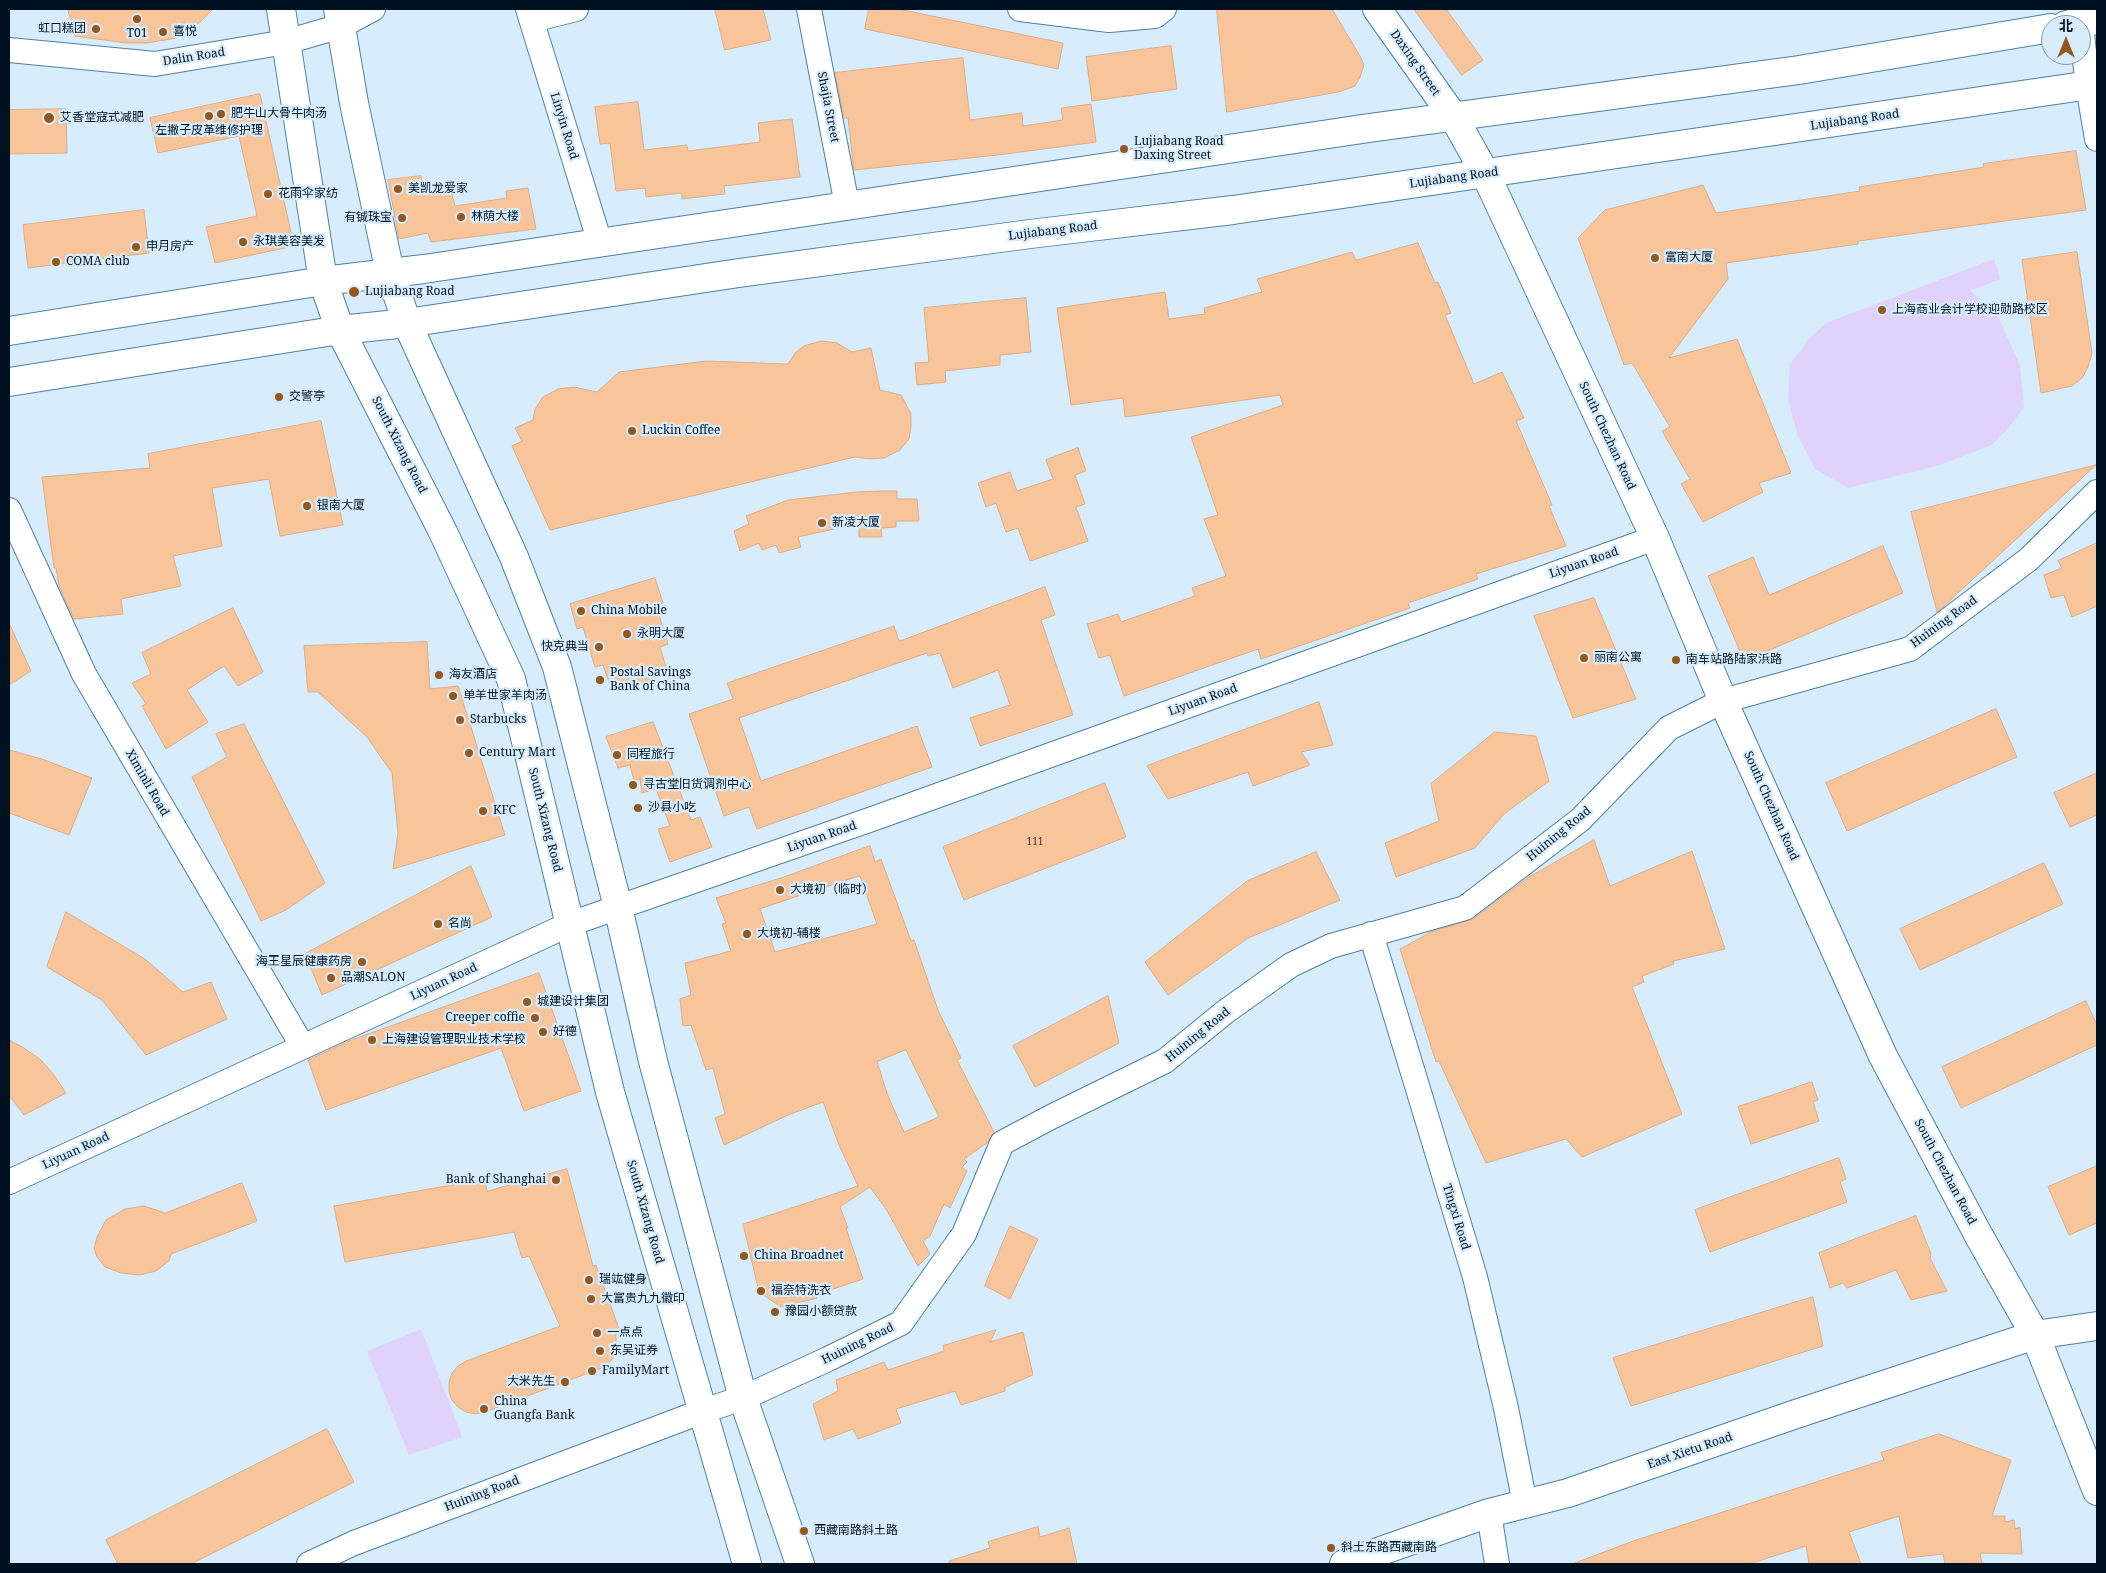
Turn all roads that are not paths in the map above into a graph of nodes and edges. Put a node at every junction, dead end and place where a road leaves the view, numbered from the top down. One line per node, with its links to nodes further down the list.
1 (281, 9): 11 (main road, South Xizang Road)
2 (373, 9): 9 (street, Dalin Road)
3 (576, 9): 8 (street)
4 (809, 9): 18 (street, Shajia Street)
5 (1020, 9): 6 (street)
6 (1164, 9)
7 (1377, 9): 15 (main road, Daxing Street)
8 (530, 15): 19 (street, Linyin Road)
9 (340, 17): 11 (street, Dalin Road); 20 (main road)
10 (2041, 30): 15 (main road)
11 (286, 42): 12 (street, Dalin Road); 21 (main road, South Xizang Road)
12 (9, 50)
13 (2089, 65): 14 (street)
14 (2093, 85): 16 (street); 17 (main road, Lujiabang Road)
15 (1453, 116): 17 (main road, South Chezhan Road); 18 (main road)
16 (2097, 139)
17 (1485, 174): 22 (main road, Lujiabang Road); 28 (main road, South Chezhan Road)
18 (847, 205): 19 (main road)
19 (600, 243): 20 (main road)
20 (390, 273): 21 (main road); 22 (main road)
21 (323, 281): 23 (main road); 24 (main road, South Xizang Road)
22 (407, 323): 24 (main road, Lujiabang Road); 30 (main road)
23 (9, 330)
24 (340, 330): 25 (main road, Lujiabang Road); 31 (main road, South Xizang Road)
25 (9, 382)
26 (2097, 492): 29 (street, Huining Road)
27 (9, 510): 33 (street, Ximinli Road)
28 (1655, 538): 29 (main road, South Chezhan Road); 30 (street, Liyuan Road)
29 (1723, 701): 32 (street, Huining Road); 36 (main road, South Chezhan Road)
30 (618, 907): 31 (street, Liyuan Road); 37 (main road)
31 (570, 924): 33 (street, Liyuan Road); 38 (main road, South Xizang Road)
32 (1371, 934): 37 (street, Huining Road); 40 (street, Tingxi Road)
33 (303, 1047): 34 (street, Liyuan Road)
34 (9, 1182)
35 (2097, 1326): 36 (main road, East Xietu Road)
36 (2035, 1335): 39 (main road, South Chezhan Road); 40 (main road, East Xietu Road)
37 (743, 1398): 38 (street, Huining Road); 44 (main road)
38 (703, 1411): 42 (street, Huining Road); 43 (main road, South Xizang Road)
39 (2097, 1491)
40 (1525, 1504): 41 (main road, East Xietu Road)
41 (1489, 1513): 45 (main road, East Xietu Road); 46 (street)
42 (309, 1564)
43 (747, 1564)
44 (800, 1564)
45 (1344, 1564)
46 (1497, 1564)

